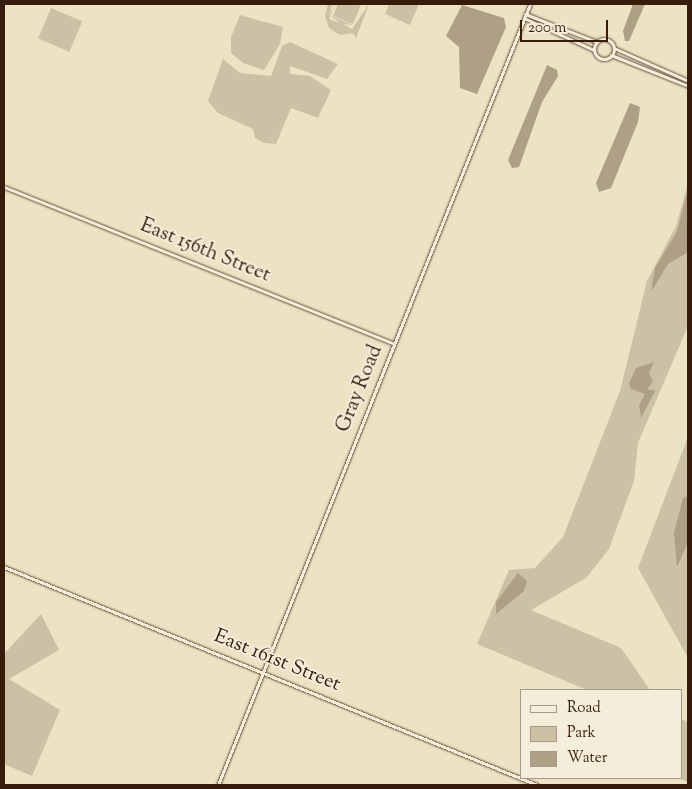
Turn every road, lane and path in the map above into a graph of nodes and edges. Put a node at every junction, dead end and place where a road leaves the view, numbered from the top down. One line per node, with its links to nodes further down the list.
1 (530, 4): 2 (street, Gray Road)
2 (525, 16): 3 (street); 5 (street); 10 (street, Gray Road)
3 (597, 42): 4 (street); 5 (street)
4 (614, 48): 6 (street); 7 (street)
5 (594, 50): 6 (street)
6 (611, 55): 8 (street)
7 (688, 81)
8 (688, 86)
9 (4, 187): 10 (street, East 156th Street)
10 (394, 344): 12 (street, Gray Road)
11 (4, 567): 12 (street, East 161st Street)
12 (264, 671): 13 (street, East 161st Street); 15 (street, Gray Road)
13 (520, 778)
14 (523, 779): 16 (street, East 161st Street)
15 (218, 785)
16 (537, 785)

